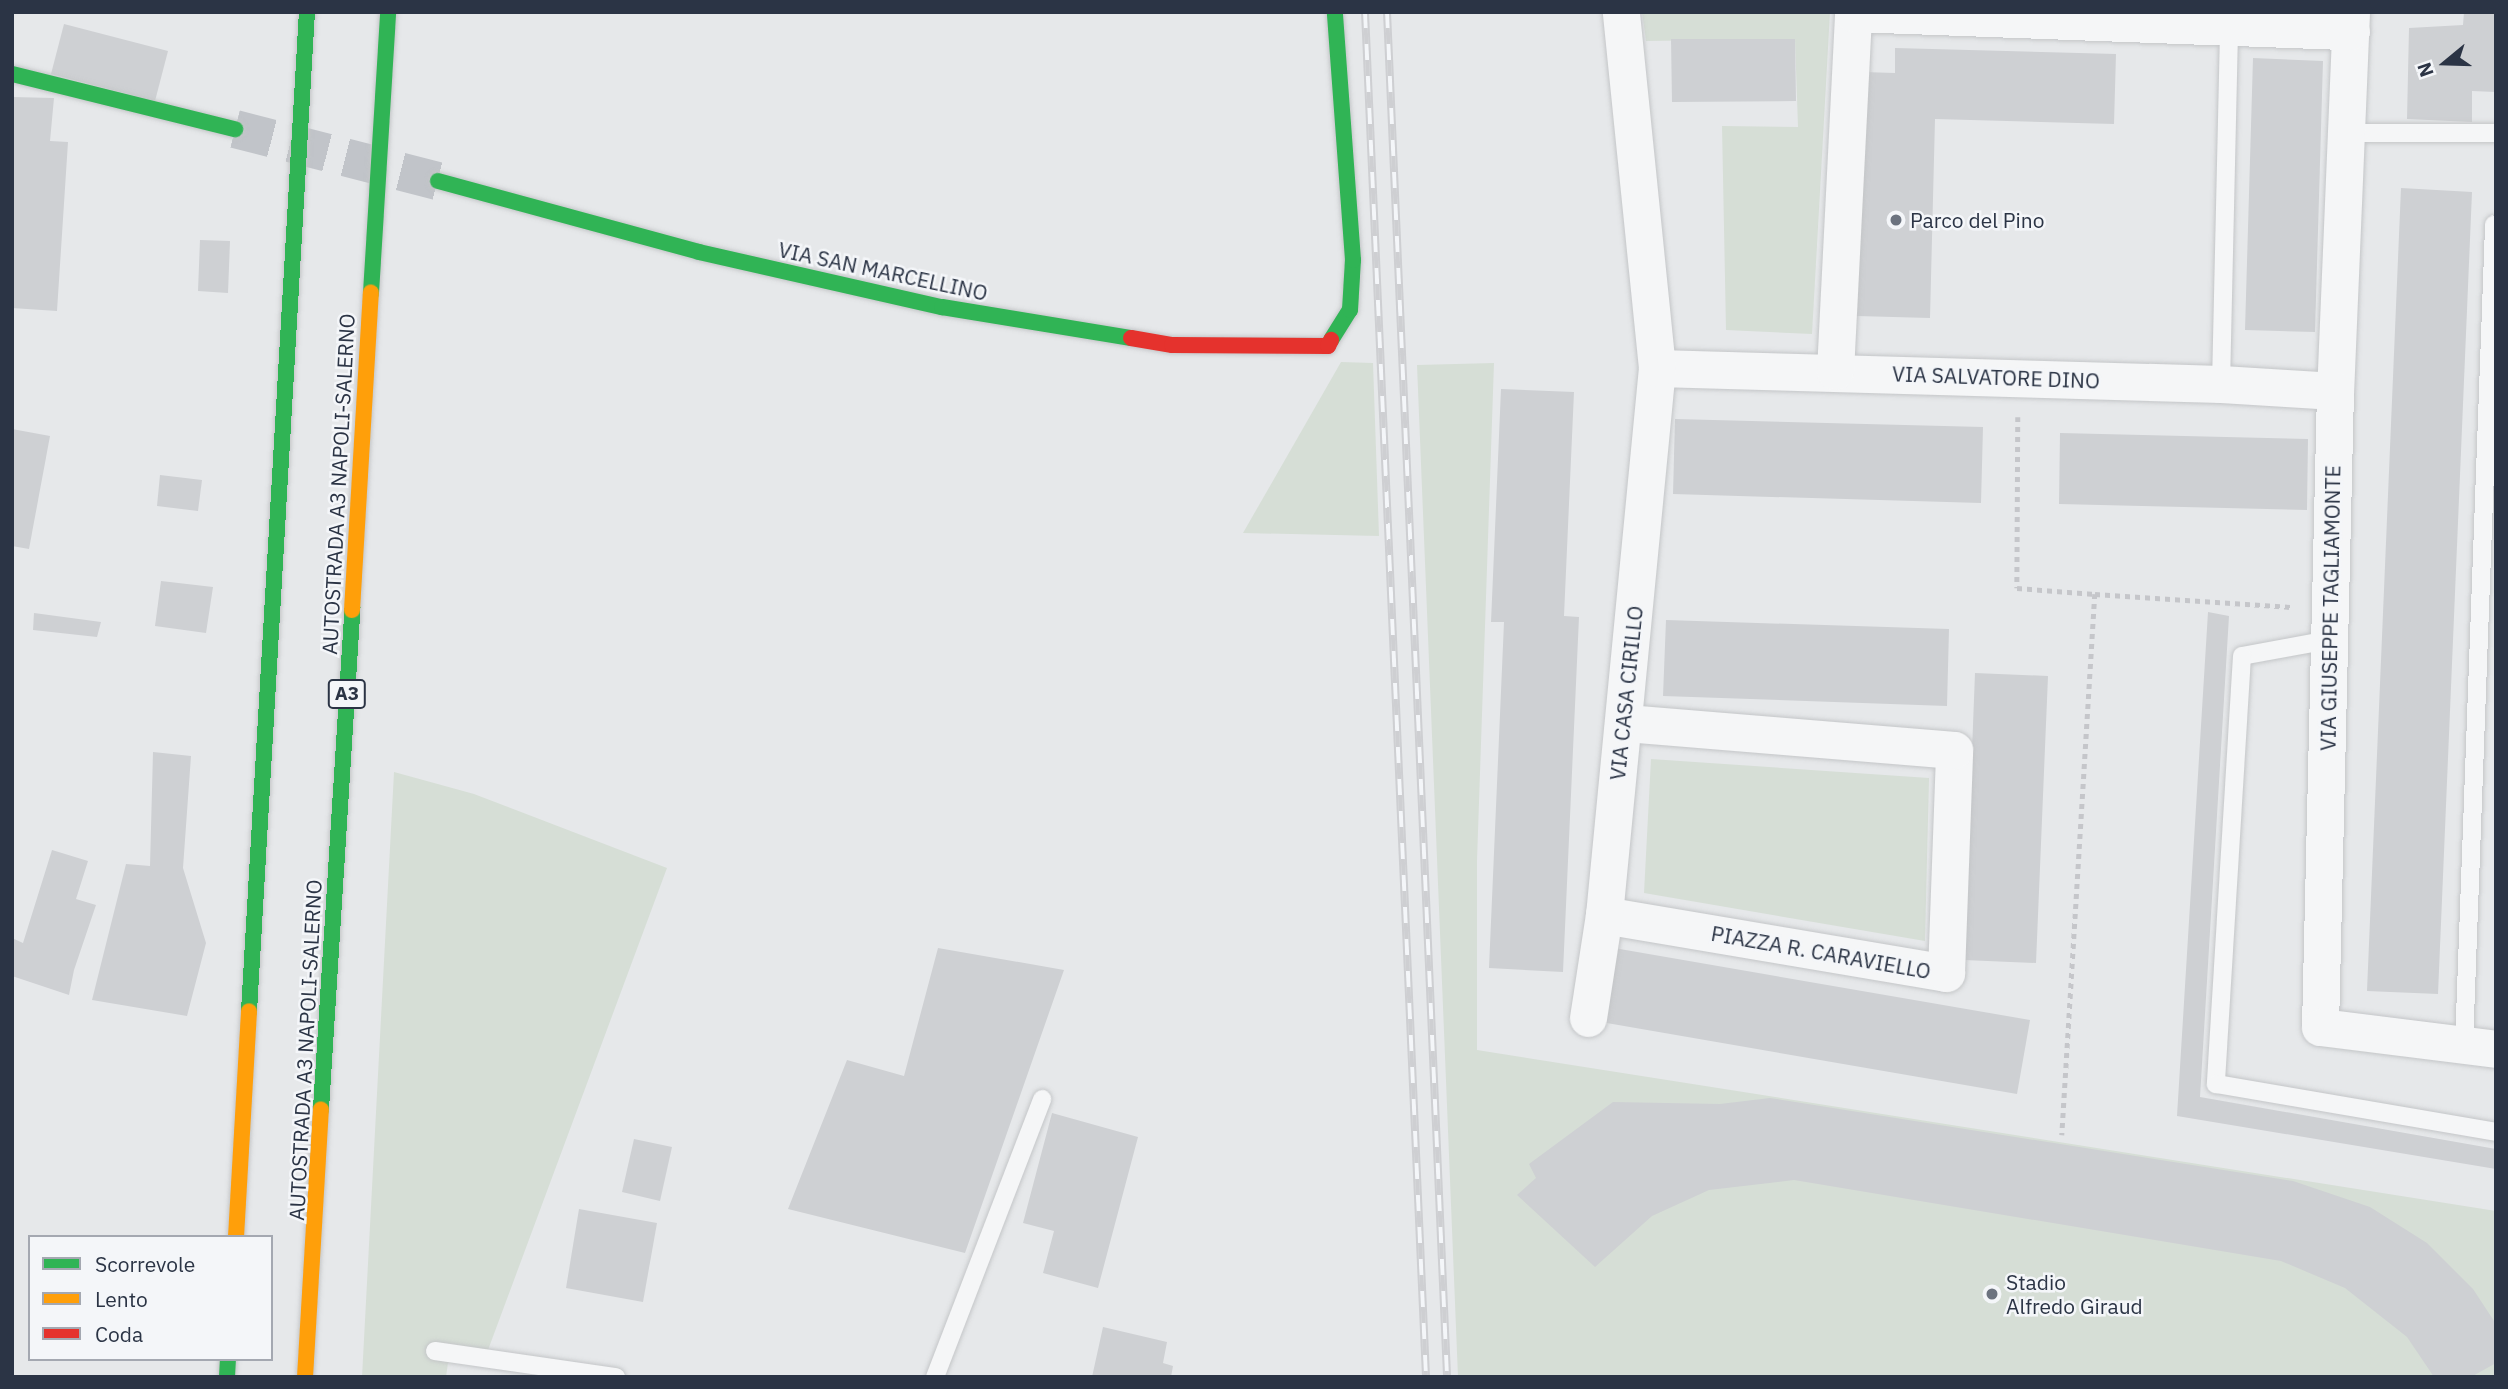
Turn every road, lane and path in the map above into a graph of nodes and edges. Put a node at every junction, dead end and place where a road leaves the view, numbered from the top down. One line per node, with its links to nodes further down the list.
1 (307, 12): 27 (main road)
2 (388, 12): 29 (main road, AUTOSTRADA A3 NAPOLI-SALERNO / A3)
3 (1335, 12): 11 (main road, VIA SAN MARCELLINO)
4 (1621, 12): 13 (street, VIA CASA CIRILLO)
5 (2351, 21): 6 (street); 10 (street, VIA GIUSEPPE TAGLIAMONTE)
6 (2229, 26): 14 (street); 16 (lane)
7 (12, 74): 8 (main road)
8 (235, 129)
9 (2496, 133): 10 (lane)
10 (2347, 134): 17 (street, VIA GIUSEPPE TAGLIAMONTE)
11 (438, 181)
12 (2494, 225): 23 (lane)
13 (1657, 368): 14 (street, VIA SALVATORE DINO); 20 (street, VIA CASA CIRILLO)
14 (1835, 371): 15 (street, VIA SALVATORE DINO)
15 (2019, 378): 16 (street, VIA SALVATORE DINO); 18 (path)
16 (2221, 384): 17 (street, VIA SALVATORE DINO)
17 (2335, 391): 19 (street, VIA GIUSEPPE TAGLIAMONTE)
18 (2095, 594): 19 (path); 26 (path)
19 (2330, 625): 23 (street, VIA GIUSEPPE TAGLIAMONTE); 25 (lane)
20 (1623, 723): 21 (street, VIA CASA CIRILLO); 21 (street, PIAZZA R. CARAVIELLO)
21 (1604, 915): 22 (street, VIA CASA CIRILLO)
22 (1588, 1018)
23 (2480, 1047)
24 (1042, 1099): 31 (lane)
25 (2496, 1132)
26 (2062, 1135)
27 (236, 1235)
28 (435, 1351): 30 (lane)
29 (305, 1377)
30 (616, 1377)
31 (935, 1377)

